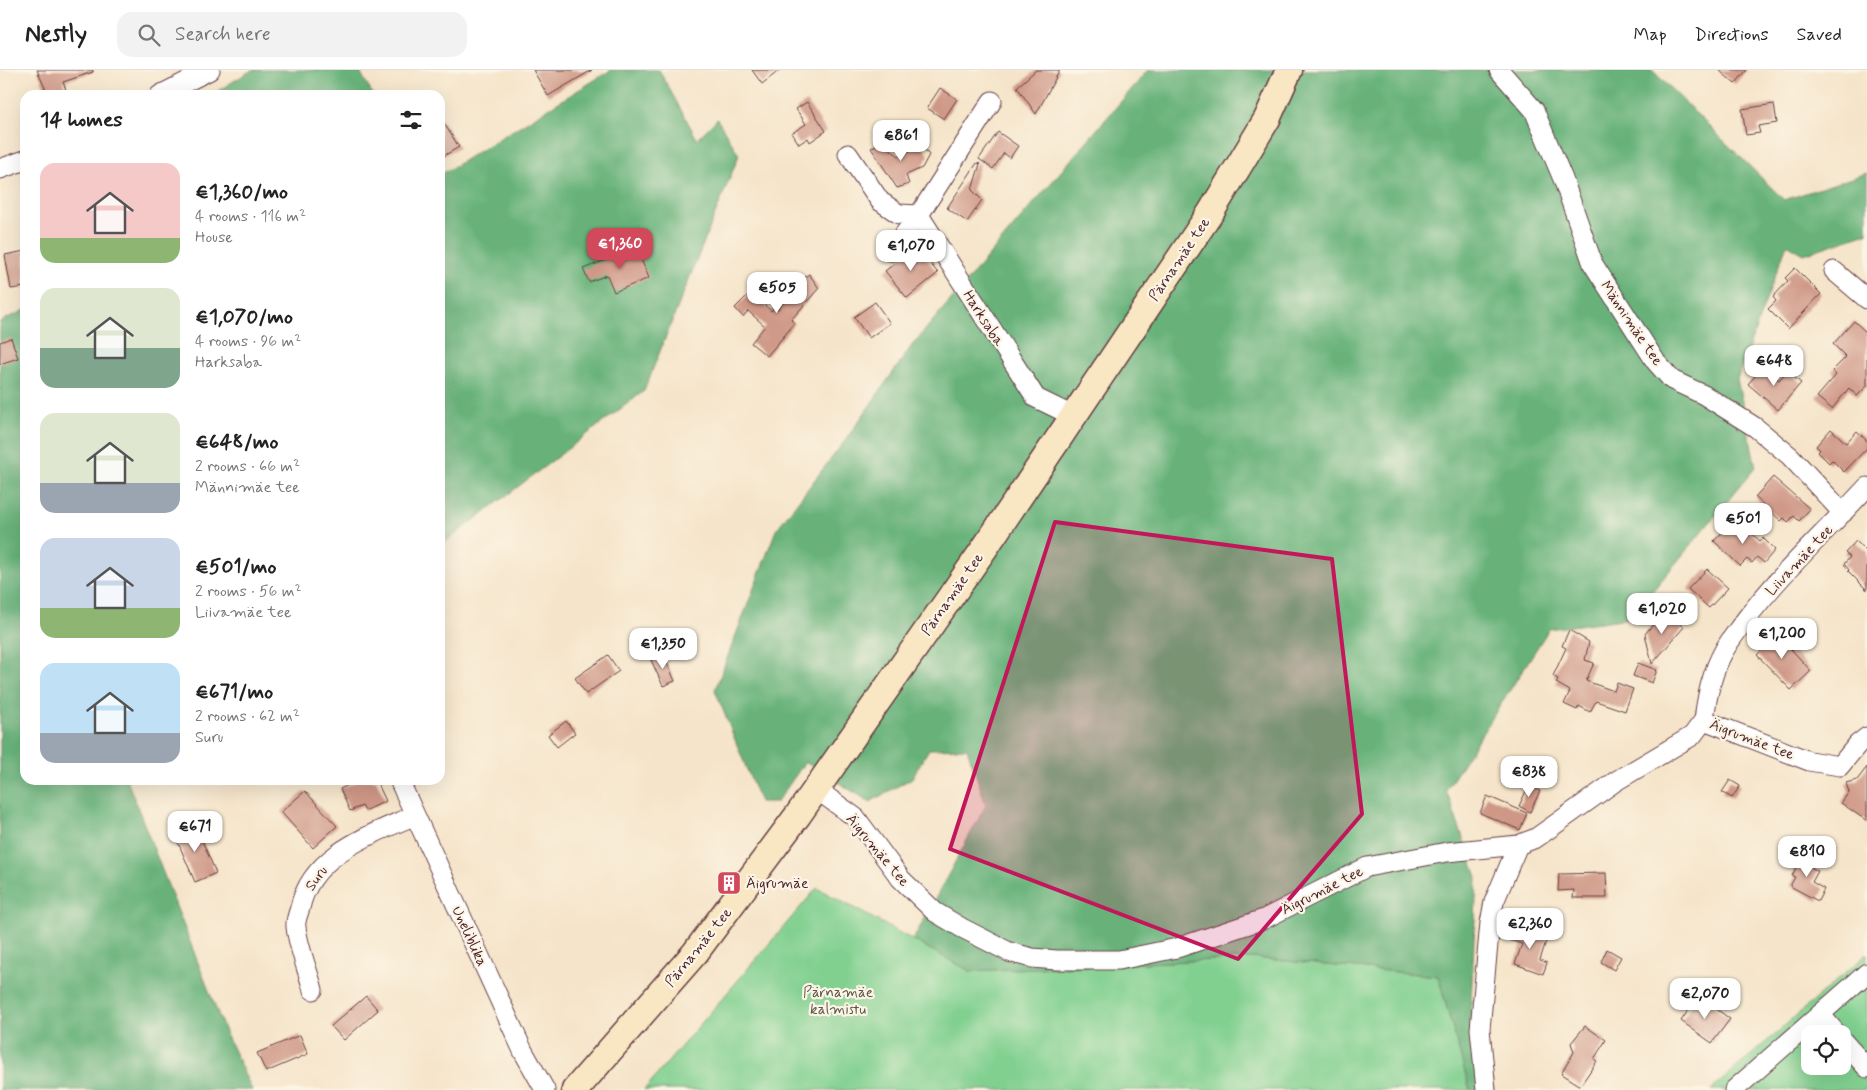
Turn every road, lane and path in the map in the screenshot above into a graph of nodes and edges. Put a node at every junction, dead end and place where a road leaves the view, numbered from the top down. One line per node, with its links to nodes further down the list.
1 (210, 70): 4 (street)
2 (1289, 70): 13 (main road, Pärnamäe tee)
3 (1499, 70): 15 (street, Männimäe tee)
4 (170, 90)
5 (992, 101): 9 (street)
6 (848, 154): 9 (street)
7 (20, 162): 8 (street)
8 (0, 169)
9 (919, 215): 10 (street); 13 (street, Harksaba)
10 (891, 251)
11 (1834, 271): 12 (street)
12 (1867, 299)
13 (1073, 416): 19 (main road, Pärnamäe tee)
14 (1867, 487): 15 (street, Liivamäe tee)
15 (1843, 513): 16 (street, Liivamäe tee)
16 (1704, 720): 17 (street, Äigrumäe tee); 21 (street, Äigrumäe tee)
17 (1867, 737)
18 (401, 785): 20 (street, Uneliblika)
19 (816, 790): 21 (street, Äigrumäe tee); 29 (main road, Pärnamäe tee)
20 (415, 815): 23 (street, Suru); 28 (street, Uneliblika)
21 (1518, 844): 30 (street)
22 (1867, 973): 24 (street)
23 (313, 990)
24 (1820, 1014): 25 (street); 31 (street)
25 (1829, 1025)
26 (1851, 1050): 27 (street)
27 (1867, 1068)
28 (545, 1090)
29 (575, 1090)
30 (1486, 1090)
31 (1734, 1090)

